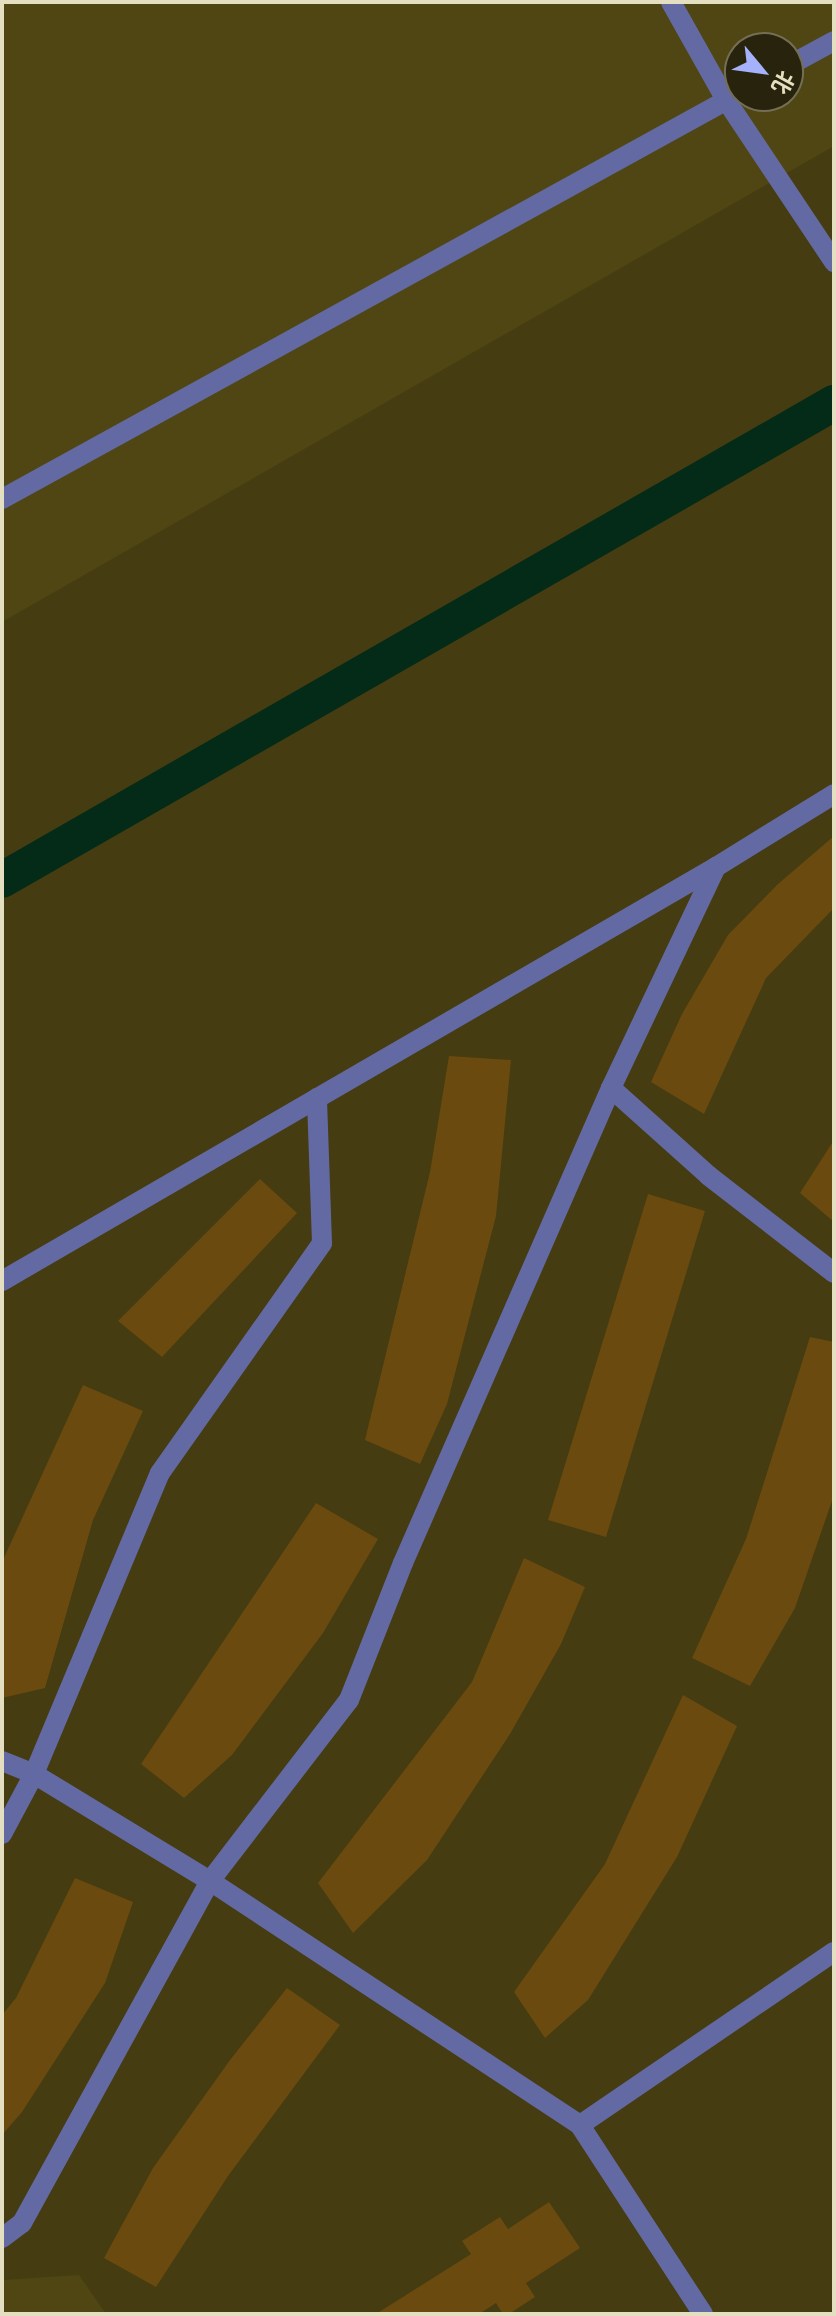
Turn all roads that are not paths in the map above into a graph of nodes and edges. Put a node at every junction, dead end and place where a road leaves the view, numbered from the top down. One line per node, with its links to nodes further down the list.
1 (671, 2): 4 (street)
2 (834, 41): 3 (street)
3 (804, 57)
4 (724, 82)
5 (724, 101): 8 (street)
6 (743, 112): 7 (street)
7 (834, 262)
8 (2, 499)
9 (834, 794): 10 (street)
10 (716, 867): 11 (street); 12 (street)
11 (611, 1088): 13 (street); 18 (street)
12 (317, 1098): 14 (street); 16 (street)
13 (834, 1273)
14 (2, 1281)
15 (2, 1761): 16 (street)
16 (34, 1774): 17 (street); 18 (street)
17 (2, 1834)
18 (210, 1881): 20 (street); 21 (street)
19 (834, 1952): 20 (street)
20 (580, 2125): 22 (street)
21 (2, 2238)
22 (703, 2314)

